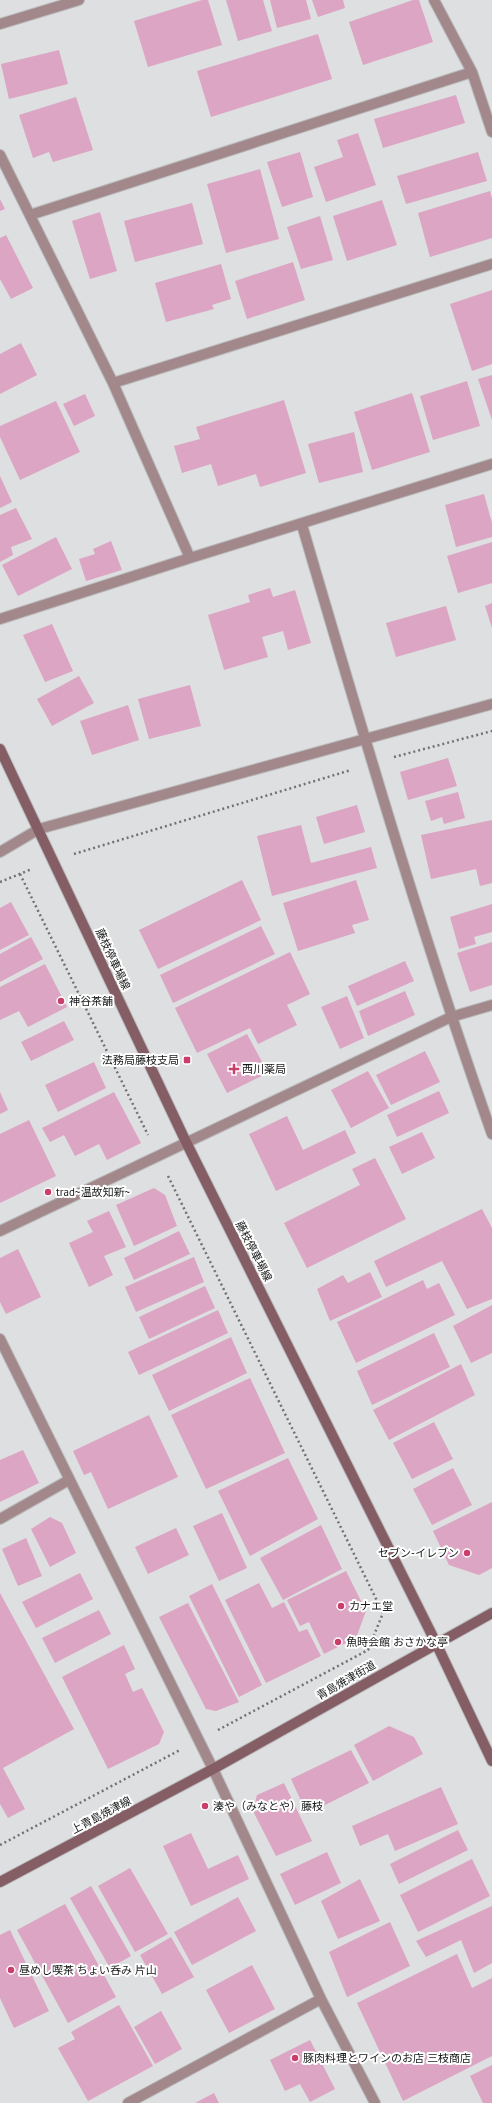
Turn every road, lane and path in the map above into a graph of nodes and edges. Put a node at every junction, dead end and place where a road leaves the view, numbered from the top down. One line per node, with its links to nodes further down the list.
1 (79, 0): 3 (street)
2 (434, 0): 4 (street)
3 (0, 24)
4 (472, 72): 5 (street); 7 (street)
5 (492, 132)
6 (0, 155): 7 (street)
7 (30, 215): 9 (street)
8 (492, 264): 9 (street)
9 (113, 383): 12 (street)
10 (492, 464): 11 (street)
11 (302, 525): 12 (street); 16 (street)
12 (190, 558): 13 (street)
13 (0, 619)
14 (492, 704): 16 (street)
15 (492, 731): 18 (path)
16 (365, 739): 18 (street); 19 (street)
17 (0, 749): 19 (main road, 藤枝停車場線)
18 (372, 763): 21 (path); 25 (street)
19 (39, 829): 20 (street); 21 (main road, 藤枝停車場線)
20 (0, 852)
21 (53, 860): 22 (path); 27 (main road, 藤枝停車場線)
22 (20, 874): 23 (path); 28 (path)
23 (0, 882)
24 (492, 1004): 25 (street)
25 (451, 1017): 26 (street); 27 (street)
26 (492, 1134)
27 (186, 1142): 28 (street); 34 (main road, 藤枝停車場線)
28 (158, 1156): 29 (street); 35 (path)
29 (0, 1231)
30 (0, 1339): 31 (street)
31 (69, 1480): 32 (street); 35 (street)
32 (0, 1519)
33 (492, 1613): 34 (main road, 青島焼津街道)
34 (436, 1643): 36 (main road, 藤枝停車場線); 37 (main road, 青島焼津街道)
35 (199, 1740): 37 (street); 38 (path)
36 (492, 1761)
37 (213, 1769): 39 (main road, 上青島焼津線); 40 (street)
38 (0, 1845)
39 (0, 1882)
40 (321, 1999): 41 (street); 42 (street)
41 (128, 2103)
42 (375, 2103)

